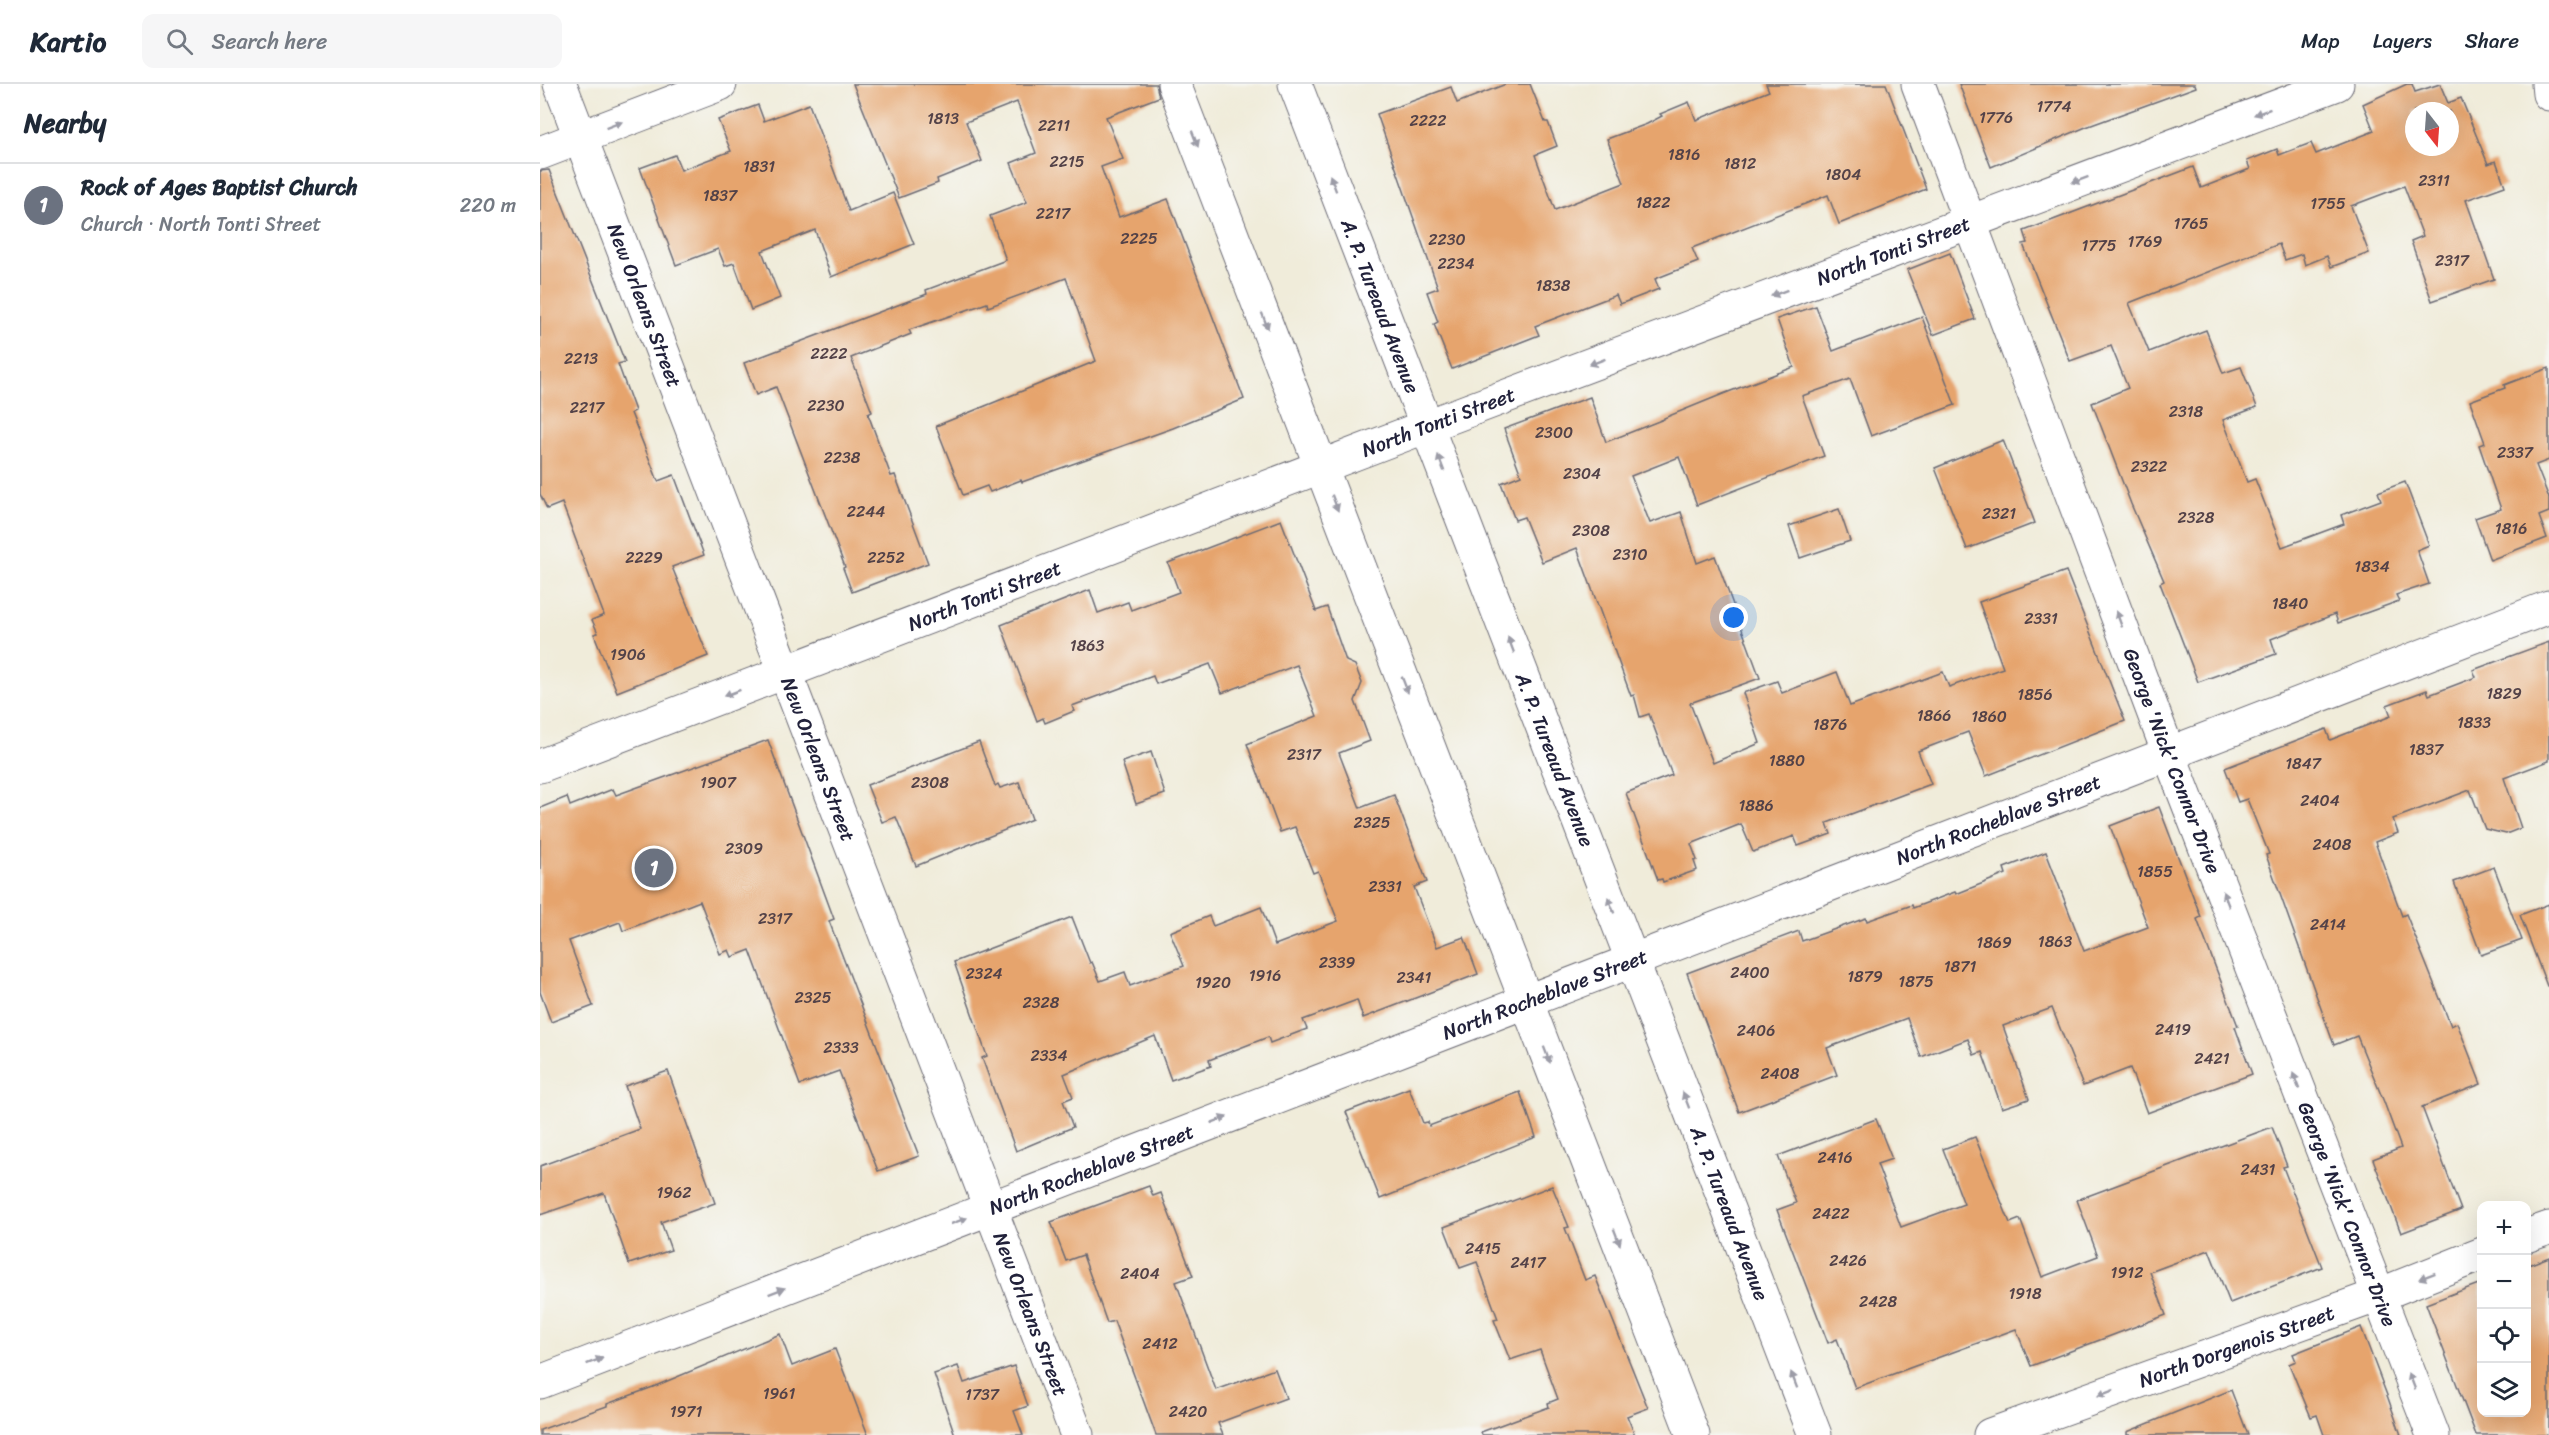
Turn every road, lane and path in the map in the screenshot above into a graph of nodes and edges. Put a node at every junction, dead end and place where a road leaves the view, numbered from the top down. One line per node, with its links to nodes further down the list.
1 (560, 84): 9 (street, New Orleans Street)
2 (720, 84): 9 (street, one-way to 2)
3 (1174, 84): 13 (street, one-way to 13)
4 (1295, 84): 12 (street, A. P. Tureaud Avenue, one-way to 4)
5 (1918, 84): 11 (street, George 'Nick' Connor Drive)
6 (2337, 84): 11 (street, North Tonti Street, one-way to 11)
7 (2548, 84): 8 (street)
8 (2549, 94)
9 (581, 137): 10 (street); 15 (street, New Orleans Street)
10 (540, 153)
11 (1971, 220): 12 (street, North Tonti Street, one-way to 12); 16 (street, George 'Nick' Connor Drive, one-way to 11)
12 (1427, 426): 13 (street, North Tonti Street); 18 (street, A. P. Tureaud Avenue, one-way to 12)
13 (1321, 467): 15 (street, North Tonti Street); 19 (street, one-way to 19)
14 (2549, 607): 16 (street, North Rocheblave Street)
15 (786, 672): 17 (street, North Tonti Street, one-way to 17); 20 (street, New Orleans Street)
16 (2169, 754): 18 (street, North Rocheblave Street); 24 (street, George 'Nick' Connor Drive, one-way to 16)
17 (540, 766)
18 (1632, 960): 19 (street, North Rocheblave Street); 28 (street, A. P. Tureaud Avenue, one-way to 18)
19 (1526, 1000): 20 (street, North Rocheblave Street, one-way to 19); 27 (street, one-way to 27)
20 (990, 1209): 25 (street, North Rocheblave Street, one-way to 20); 26 (street, New Orleans Street)
21 (2549, 1228): 22 (street)
22 (2531, 1234)
23 (2479, 1255): 24 (street, North Dorgenois Street, one-way to 24)
24 (2379, 1295): 29 (street, North Dorgenois Street, one-way to 29); 30 (street, George 'Nick' Connor Drive, one-way to 24)
25 (540, 1382)
26 (1077, 1435)
27 (1693, 1435)
28 (1815, 1435)
29 (1990, 1435)
30 (2433, 1435)

